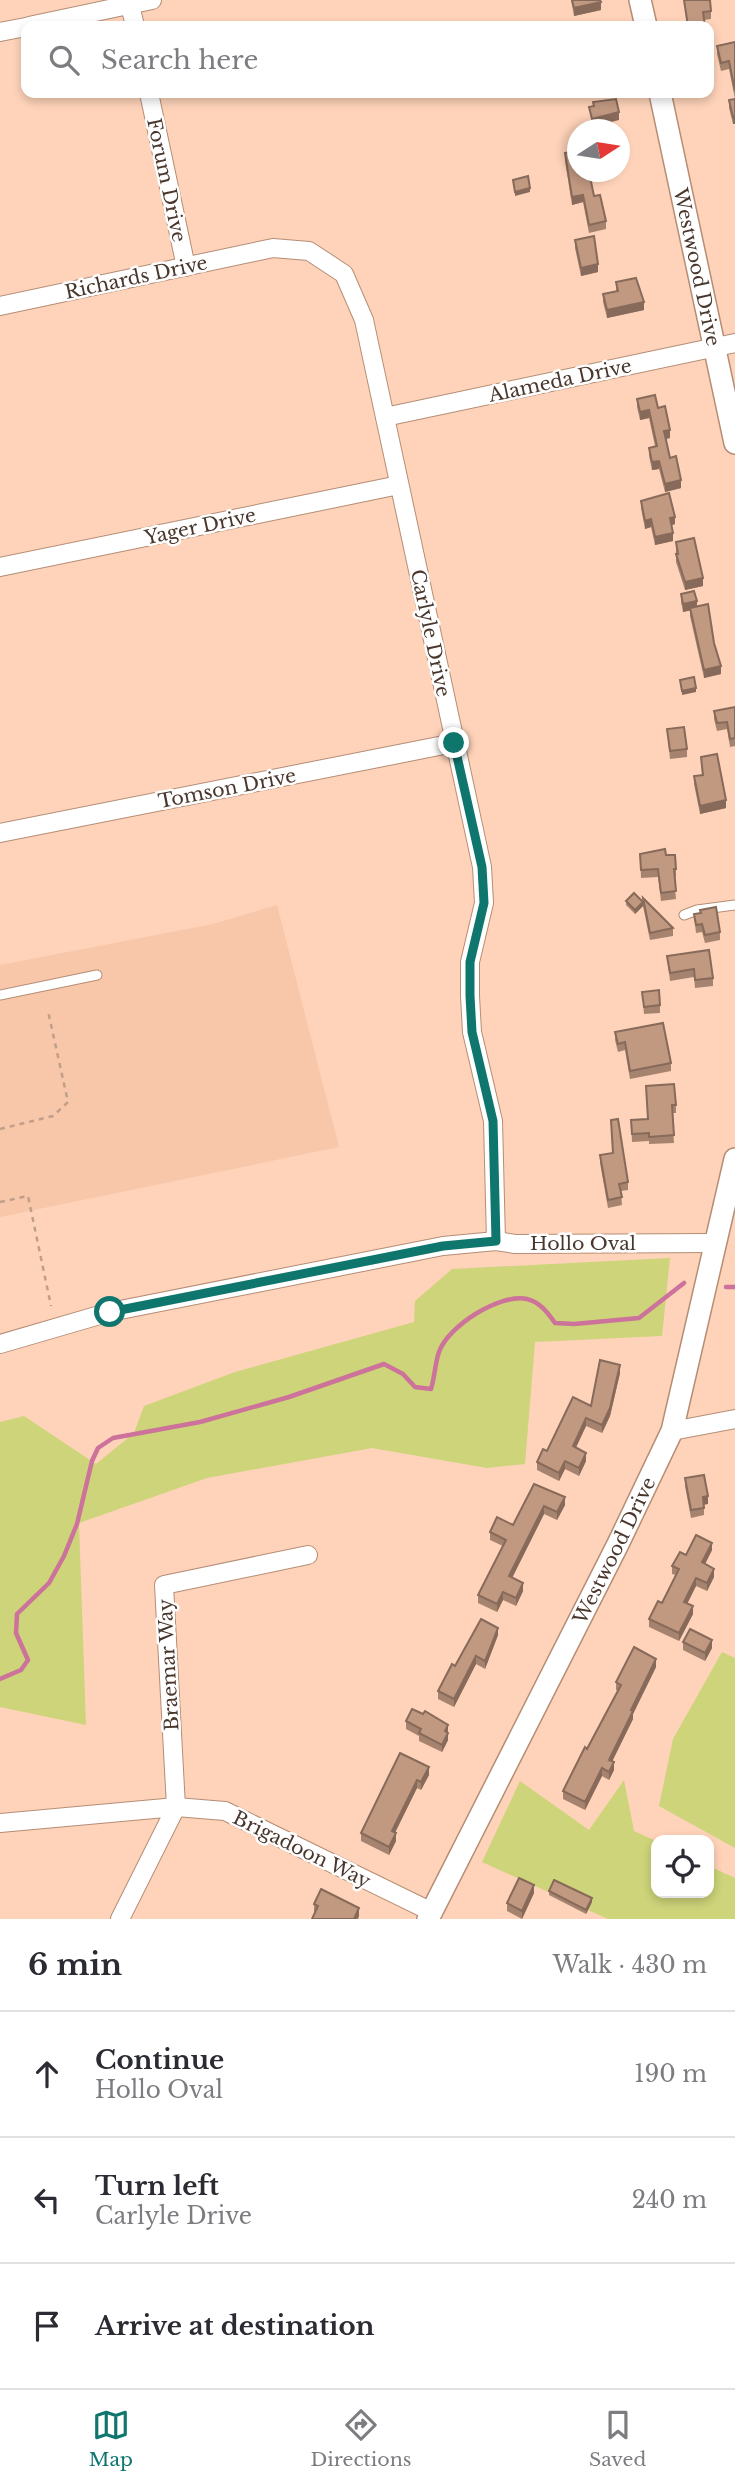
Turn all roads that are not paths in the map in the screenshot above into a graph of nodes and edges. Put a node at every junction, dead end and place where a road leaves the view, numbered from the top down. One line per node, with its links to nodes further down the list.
1 (152, 0): 3 (street)
2 (640, 0): 6 (street)
3 (130, 5): 4 (street); 5 (street)
4 (55, 21)
5 (134, 21)
6 (645, 21)
7 (21, 28): 8 (street)
8 (0, 32)
9 (150, 98): 12 (street, Forum Drive)
10 (661, 98): 15 (street, Westwood Drive)
11 (273, 248): 12 (street, Richards Drive); 16 (street, Carlyle Drive)
12 (186, 267): 13 (street, Richards Drive)
13 (0, 306)
14 (735, 343): 15 (street, Alameda Drive)
15 (714, 348): 16 (street, Alameda Drive); 17 (street, Westwood Drive)
16 (385, 417): 18 (street, Carlyle Drive)
17 (735, 443)
18 (399, 485): 19 (street, Yager Drive); 20 (street, Carlyle Drive)
19 (0, 567)
20 (454, 743): 21 (street, Tomson Drive); 27 (street, Carlyle Drive)
21 (0, 832)
22 (735, 905): 23 (lane)
23 (684, 915)
24 (97, 975): 25 (lane)
25 (0, 995)
26 (735, 1159): 28 (street, Westwood Drive)
27 (496, 1241): 28 (street, Hollo Oval); 29 (street, Hollo Oval)
28 (715, 1243): 31 (street, Westwood Drive)
29 (0, 1344)
30 (735, 1419): 31 (street)
31 (672, 1431): 35 (street, Westwood Drive)
32 (308, 1555): 33 (street, Braemar Way)
33 (176, 1807): 34 (street, Brigadoon Way); 35 (street, Brigadoon Way); 36 (street)
34 (0, 1823)
35 (430, 1915)
36 (120, 1919)

